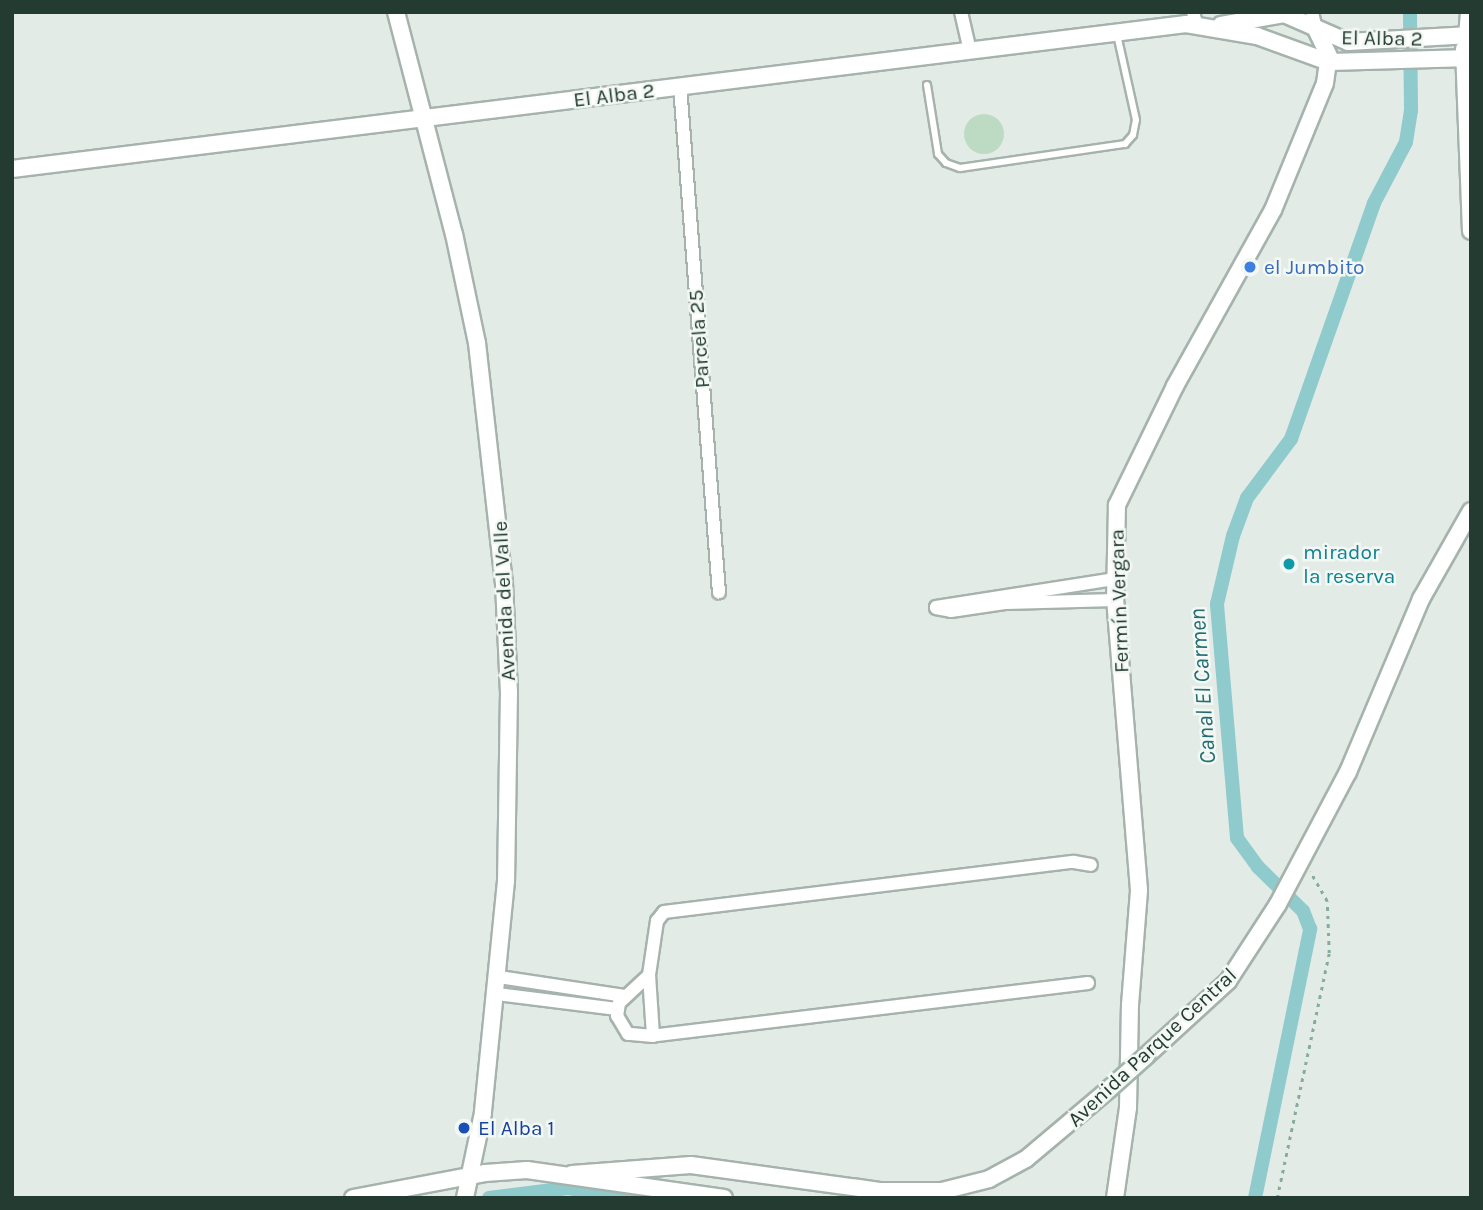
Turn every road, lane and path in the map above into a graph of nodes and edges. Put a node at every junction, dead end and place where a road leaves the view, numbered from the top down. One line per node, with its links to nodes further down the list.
1 (396, 12): 14 (street, Avenida del Valle)
2 (961, 12): 9 (street)
3 (1467, 12): 8 (street)
4 (1195, 18): 6 (street, El Alba 2); 7 (street, El Alba 2)
5 (1314, 20): 6 (street, El Alba 2); 8 (street, El Alba 2); 11 (street)
6 (1216, 26): 11 (street, El Alba 2)
7 (1116, 33): 9 (street, El Alba 2); 12 (lane)
8 (1468, 36): 10 (street)
9 (970, 51): 13 (street, El Alba 2)
10 (1467, 58): 11 (street, El Alba 2); 16 (street)
11 (1329, 62): 18 (street, Fermín Vergara)
12 (927, 85)
13 (680, 86): 14 (street, El Alba 2); 19 (street, Parcela 25)
14 (424, 117): 15 (street, El Alba 2); 24 (street, Avenida del Valle)
15 (12, 169)
16 (1471, 231)
17 (1471, 511): 21 (street, Avenida Parque Central)
18 (1114, 579): 20 (street, Fermín Vergara); 20 (street)
19 (719, 593)
20 (1115, 600): 35 (street, Fermín Vergara)
21 (1302, 862): 30 (street, Avenida Parque Central, bridge); 36 (path)
22 (1091, 864): 23 (street)
23 (649, 975): 27 (street); 29 (street)
24 (499, 977): 26 (street, Avenida del Valle); 27 (street)
25 (1088, 983): 29 (street)
26 (497, 994): 28 (street); 31 (street, Avenida del Valle)
27 (625, 996): 28 (street)
28 (617, 1009): 29 (street)
29 (653, 1036)
30 (572, 1174): 31 (street); 34 (street)
31 (469, 1176): 32 (street); 33 (street, Avenida del Valle)
32 (354, 1198)
33 (465, 1198)
34 (724, 1198)
35 (1115, 1198)
36 (1277, 1198)

